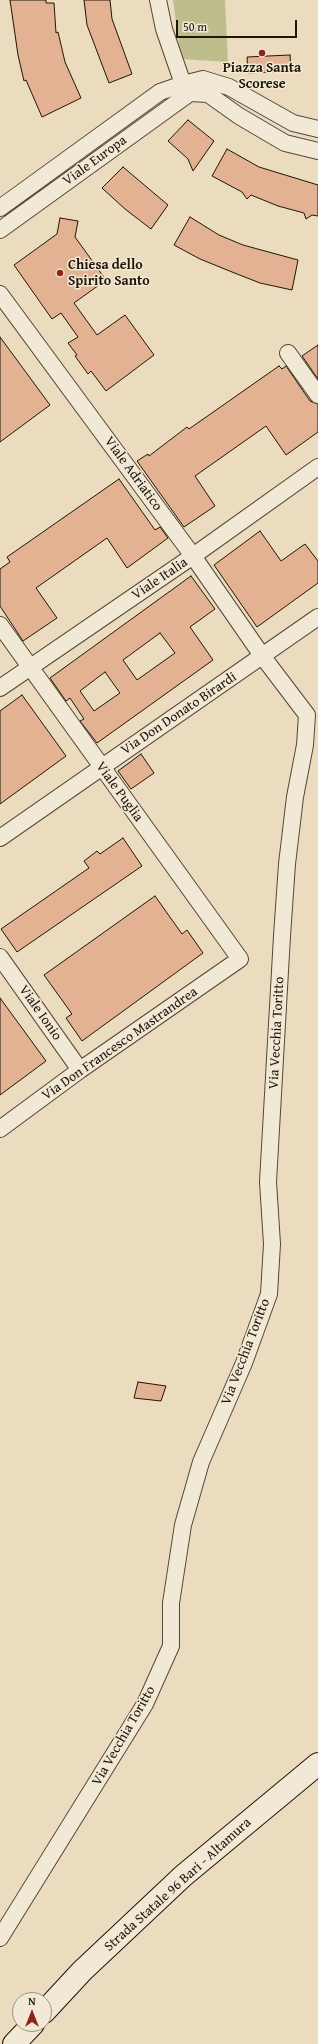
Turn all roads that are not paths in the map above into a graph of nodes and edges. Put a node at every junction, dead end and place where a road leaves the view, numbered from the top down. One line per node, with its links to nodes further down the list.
1 (158, 0): 2 (street)
2 (187, 89): 3 (street); 4 (street); 5 (street, Viale Europa); 6 (street, Viale Europa)
3 (318, 129)
4 (318, 152)
5 (0, 208)
6 (0, 230)
7 (0, 294): 11 (street, Viale Adriatico)
8 (288, 353): 9 (street)
9 (318, 395)
10 (318, 466): 11 (street, Viale Italia)
11 (193, 556): 14 (street, Viale Adriatico); 15 (street, Viale Italia)
12 (318, 617): 14 (street, Via Don Donato Birardi)
13 (0, 625): 15 (street, Viale Puglia)
14 (263, 657): 17 (street, Via Don Donato Birardi); 24 (street, Via Vecchia Toritto)
15 (30, 667): 16 (street, Viale Italia); 17 (street, Viale Puglia)
16 (0, 688)
17 (101, 768): 18 (street, Via Don Donato Birardi); 20 (street, Viale Puglia)
18 (0, 838)
19 (0, 957): 21 (street, Viale Ionio)
20 (240, 959): 21 (street, Via Don Francesco Mastrandrea)
21 (80, 1070): 22 (street, Via Don Francesco Mastrandrea)
22 (0, 1129)
23 (318, 1764): 25 (street, Strada Statale 96 Bari - Altamura)
24 (0, 1938)
25 (52, 2003)
26 (25, 2032): 27 (street)
27 (14, 2044)

